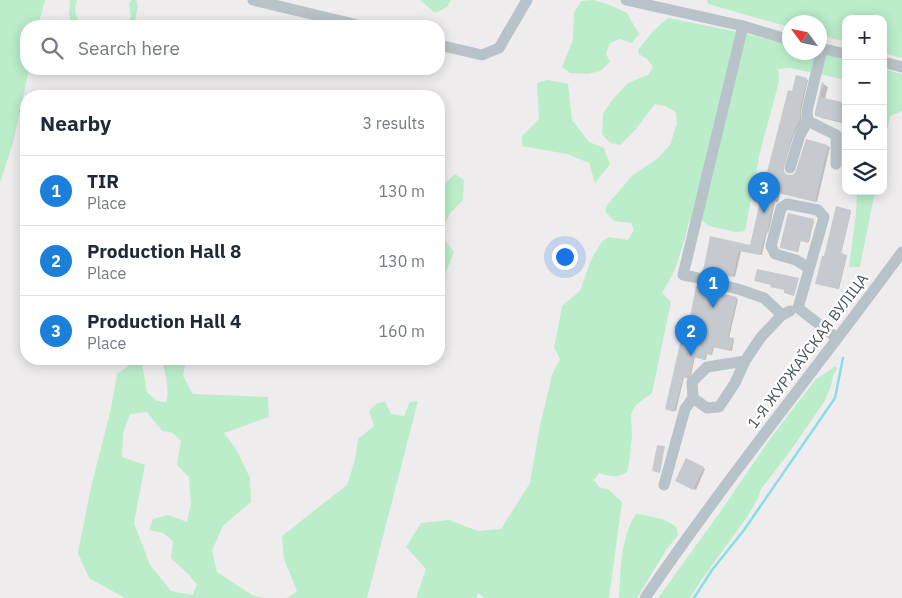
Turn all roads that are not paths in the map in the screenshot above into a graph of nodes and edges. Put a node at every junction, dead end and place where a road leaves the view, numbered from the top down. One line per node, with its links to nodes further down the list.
1 (253, 0): 4 (street)
2 (527, 0): 7 (street)
3 (626, 0): 5 (street)
4 (337, 20)
5 (743, 26): 6 (street); 19 (street)
6 (782, 38)
7 (445, 46)
8 (827, 49): 9 (street)
9 (842, 53)
10 (818, 60): 13 (street)
11 (887, 63): 12 (street)
12 (902, 67)
13 (808, 121): 14 (street); 15 (street)
14 (836, 164)
15 (790, 168)
16 (902, 252): 20 (street, 1-Я ЖУРЖАЎСКАЯ ВУЛІЦА)
17 (808, 268): 17 (street); 18 (street)
18 (798, 308): 19 (street); 20 (street)
19 (782, 314): 21 (street)
20 (837, 338): 24 (street, 1-Я ЖУРЖАЎСКАЯ ВУЛІЦА)
21 (746, 361): 22 (street); 22 (street)
22 (693, 398): 23 (street)
23 (664, 485)
24 (645, 598)

